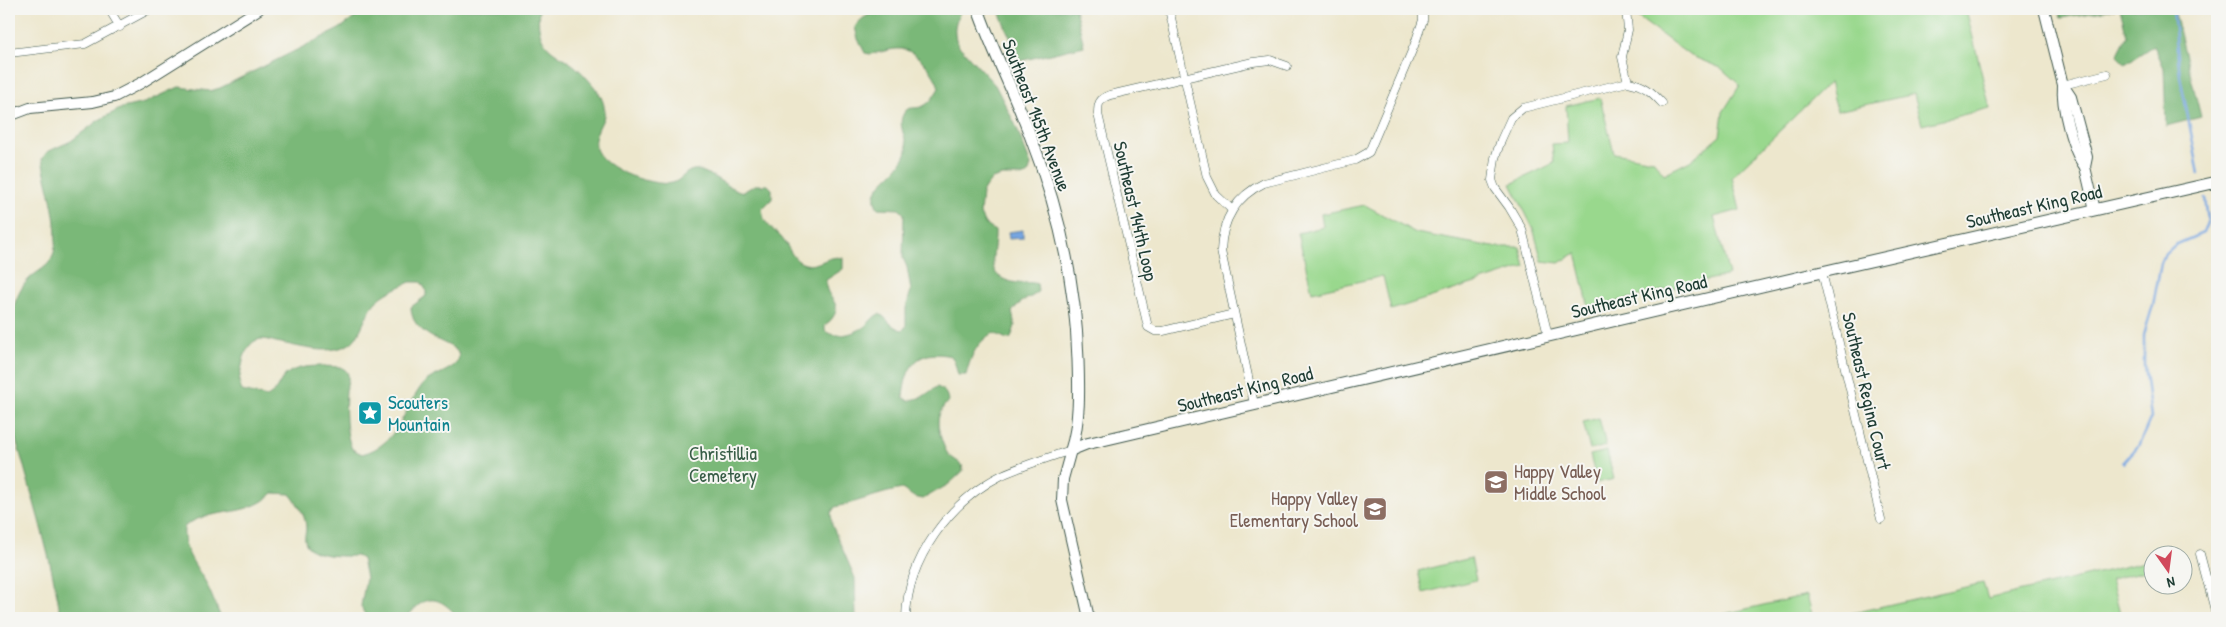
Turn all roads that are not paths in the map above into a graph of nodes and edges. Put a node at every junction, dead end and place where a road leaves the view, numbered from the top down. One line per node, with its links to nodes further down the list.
1 (109, 9): 9 (street)
2 (150, 9): 9 (street)
3 (978, 9): 25 (main road, Southeast 145th Avenue)
4 (1169, 9): 13 (street)
5 (1423, 9): 19 (street)
6 (1626, 9): 14 (street)
7 (2044, 9): 15 (street)
8 (252, 10): 17 (street)
9 (120, 27): 10 (street)
10 (9, 51)
11 (1287, 66): 13 (street)
12 (2107, 74): 15 (street)
13 (1185, 78): 19 (street); 22 (street, Southeast 144th Loop)
14 (1628, 82): 16 (street); 23 (street)
15 (2063, 85): 20 (street)
16 (1662, 103)
17 (9, 116)
18 (2217, 182): 20 (main road, Southeast King Road)
19 (1231, 209): 22 (street)
20 (2095, 210): 21 (main road, Southeast King Road)
21 (1822, 272): 23 (main road, Southeast King Road); 26 (street, Southeast Regina Court)
22 (1234, 314): 24 (street)
23 (1548, 336): 24 (main road, Southeast King Road)
24 (1254, 404): 25 (main road, Southeast King Road)
25 (1071, 450): 28 (street); 29 (street, Southeast 145th Avenue)
26 (1881, 519)
27 (2200, 554): 30 (street)
28 (906, 618)
29 (1089, 618)
30 (2217, 618)

